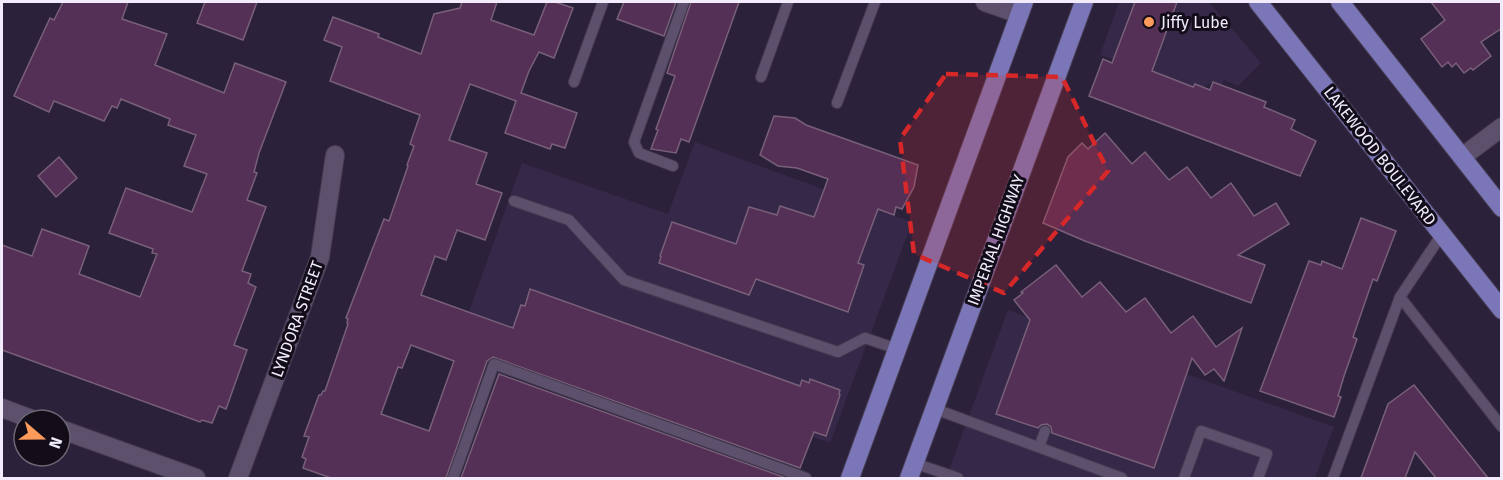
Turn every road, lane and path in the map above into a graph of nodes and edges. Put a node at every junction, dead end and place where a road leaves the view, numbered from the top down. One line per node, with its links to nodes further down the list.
1 (603, 2): 11 (lane)
2 (684, 2): 16 (lane)
3 (788, 2): 10 (lane)
4 (875, 2): 12 (lane)
5 (985, 2): 9 (street)
6 (1084, 2): 23 (main road, IMPERIAL HIGHWAY)
7 (1258, 2): 19 (main road, LAKEWOOD BOULEVARD)
8 (1340, 2): 15 (main road)
9 (1022, 8): 22 (main road)
10 (761, 77)
11 (574, 82)
12 (837, 104)
13 (1502, 127): 15 (street)
14 (335, 155): 30 (street, LYNDORA STREET)
15 (1461, 157): 18 (main road)
16 (673, 166)
17 (514, 201): 22 (lane)
18 (1502, 208)
19 (1442, 234): 20 (lane); 21 (main road, LAKEWOOD BOULEVARD)
20 (1400, 297): 24 (lane); 38 (lane)
21 (1502, 310)
22 (897, 349): 33 (main road)
23 (935, 409): 27 (lane); 28 (main road, IMPERIAL HIGHWAY)
24 (1502, 427)
25 (1045, 431): 27 (lane)
26 (72, 433): 29 (street)
27 (1039, 447): 35 (lane)
28 (912, 471): 34 (lane)
29 (196, 478)
30 (238, 478)
31 (453, 478): 32 (lane)
32 (806, 478)
33 (850, 478)
34 (958, 478)
35 (1122, 478)
36 (1184, 478): 37 (lane)
37 (1258, 478)
38 (1333, 478)

